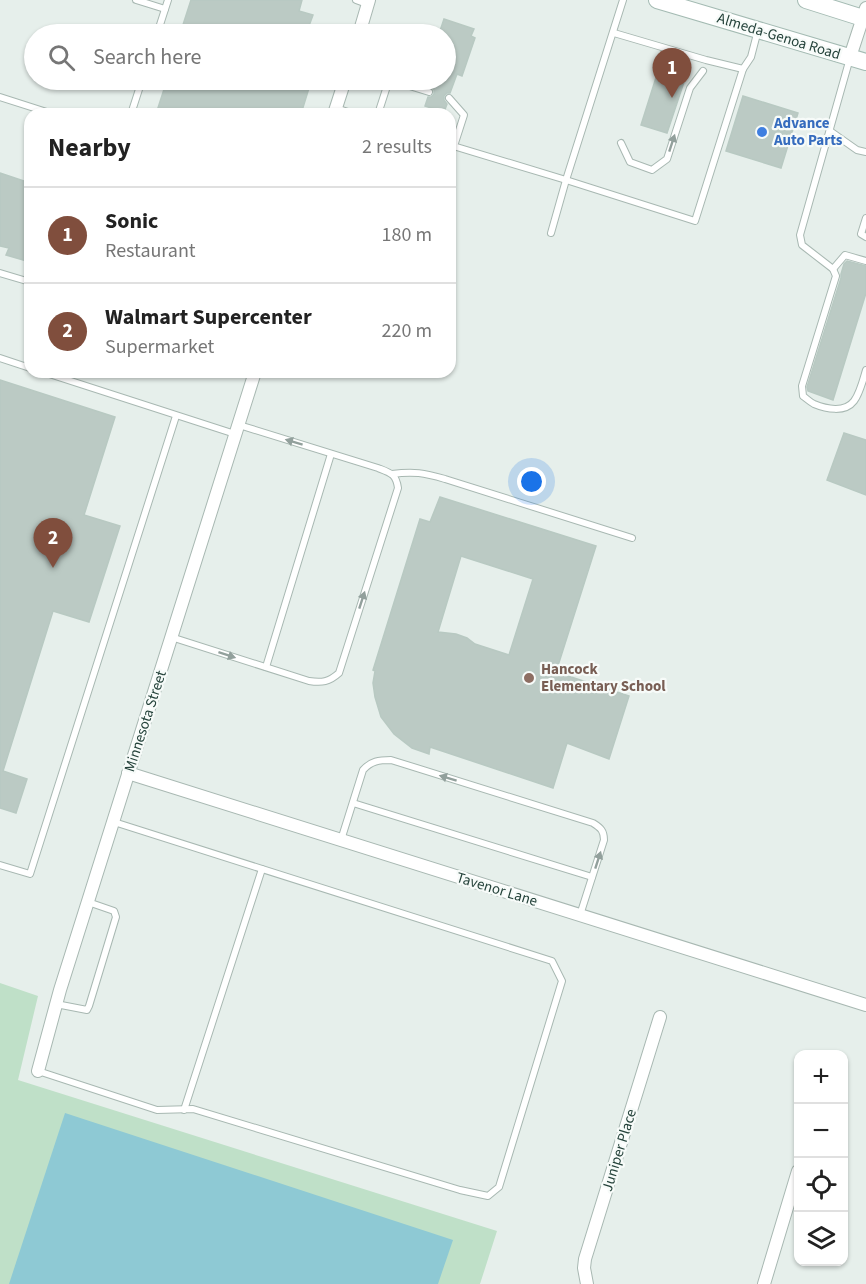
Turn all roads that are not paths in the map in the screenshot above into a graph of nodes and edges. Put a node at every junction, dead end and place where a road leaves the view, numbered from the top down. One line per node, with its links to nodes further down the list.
1 (136, 0): 7 (lane)
2 (168, 0): 7 (lane)
3 (624, 0): 12 (lane)
4 (657, 0): 11 (main road, Almeda-Genoa Road)
5 (806, 0): 8 (main road)
6 (364, 1): 10 (street)
7 (165, 9): 9 (lane)
8 (865, 15): 13 (street)
9 (160, 24)
10 (361, 24)
11 (759, 30): 13 (main road, Almeda-Genoa Road); 14 (lane)
12 (614, 33): 14 (lane); 32 (lane)
13 (858, 60): 27 (lane)
14 (743, 69): 32 (lane)
15 (703, 70): 29 (lane, one-way to 15)
16 (139, 90): 24 (lane)
17 (342, 90): 25 (street)
18 (386, 90): 26 (lane)
19 (422, 90): 20 (lane)
20 (429, 92)
21 (0, 97): 23 (lane)
22 (449, 98): 28 (lane)
23 (34, 108)
24 (133, 108)
25 (336, 108)
26 (380, 108)
27 (830, 131): 31 (lane); 37 (lane)
28 (456, 136)
29 (621, 143)
30 (456, 147): 32 (lane)
31 (866, 152)
32 (566, 180): 34 (lane)
33 (866, 218): 35 (lane)
34 (551, 233)
35 (866, 237)
36 (866, 261): 37 (lane)
37 (833, 269): 42 (lane)
38 (0, 273): 39 (lane)
39 (24, 280)
40 (0, 358): 41 (lane)
41 (24, 366)
42 (866, 370)
43 (61, 378): 45 (lane)
44 (253, 378): 46 (street, Minnesota Street)
45 (176, 416): 46 (lane); 56 (lane)
46 (237, 430): 47 (lane, one-way to 46); 50 (street, Minnesota Street)
47 (331, 454): 48 (lane); 51 (lane)
48 (392, 474): 49 (lane); 51 (lane, one-way to 48)
49 (632, 538)
50 (171, 637): 51 (lane, one-way to 51); 52 (street, Minnesota Street)
51 (266, 667)
52 (128, 773): 54 (street, Minnesota Street); 55 (street, Tavenor Lane)
53 (353, 803): 55 (lane); 58 (lane); 58 (lane, one-way to 53)
54 (113, 822): 57 (lane); 59 (street, Minnesota Street)
55 (341, 840): 60 (street, Tavenor Lane)
56 (0, 865)
57 (262, 869): 65 (lane); 65 (lane)
58 (592, 877): 60 (lane)
59 (88, 902): 61 (street, Minnesota Street); 61 (lane)
60 (580, 915): 62 (street, Tavenor Lane)
61 (56, 1004): 64 (street, Minnesota Street)
62 (866, 1005)
63 (660, 1017): 67 (street, Juniper Place)
64 (39, 1071): 65 (lane)
65 (184, 1110)
66 (794, 1184): 68 (street)
67 (587, 1284)
68 (764, 1284)

